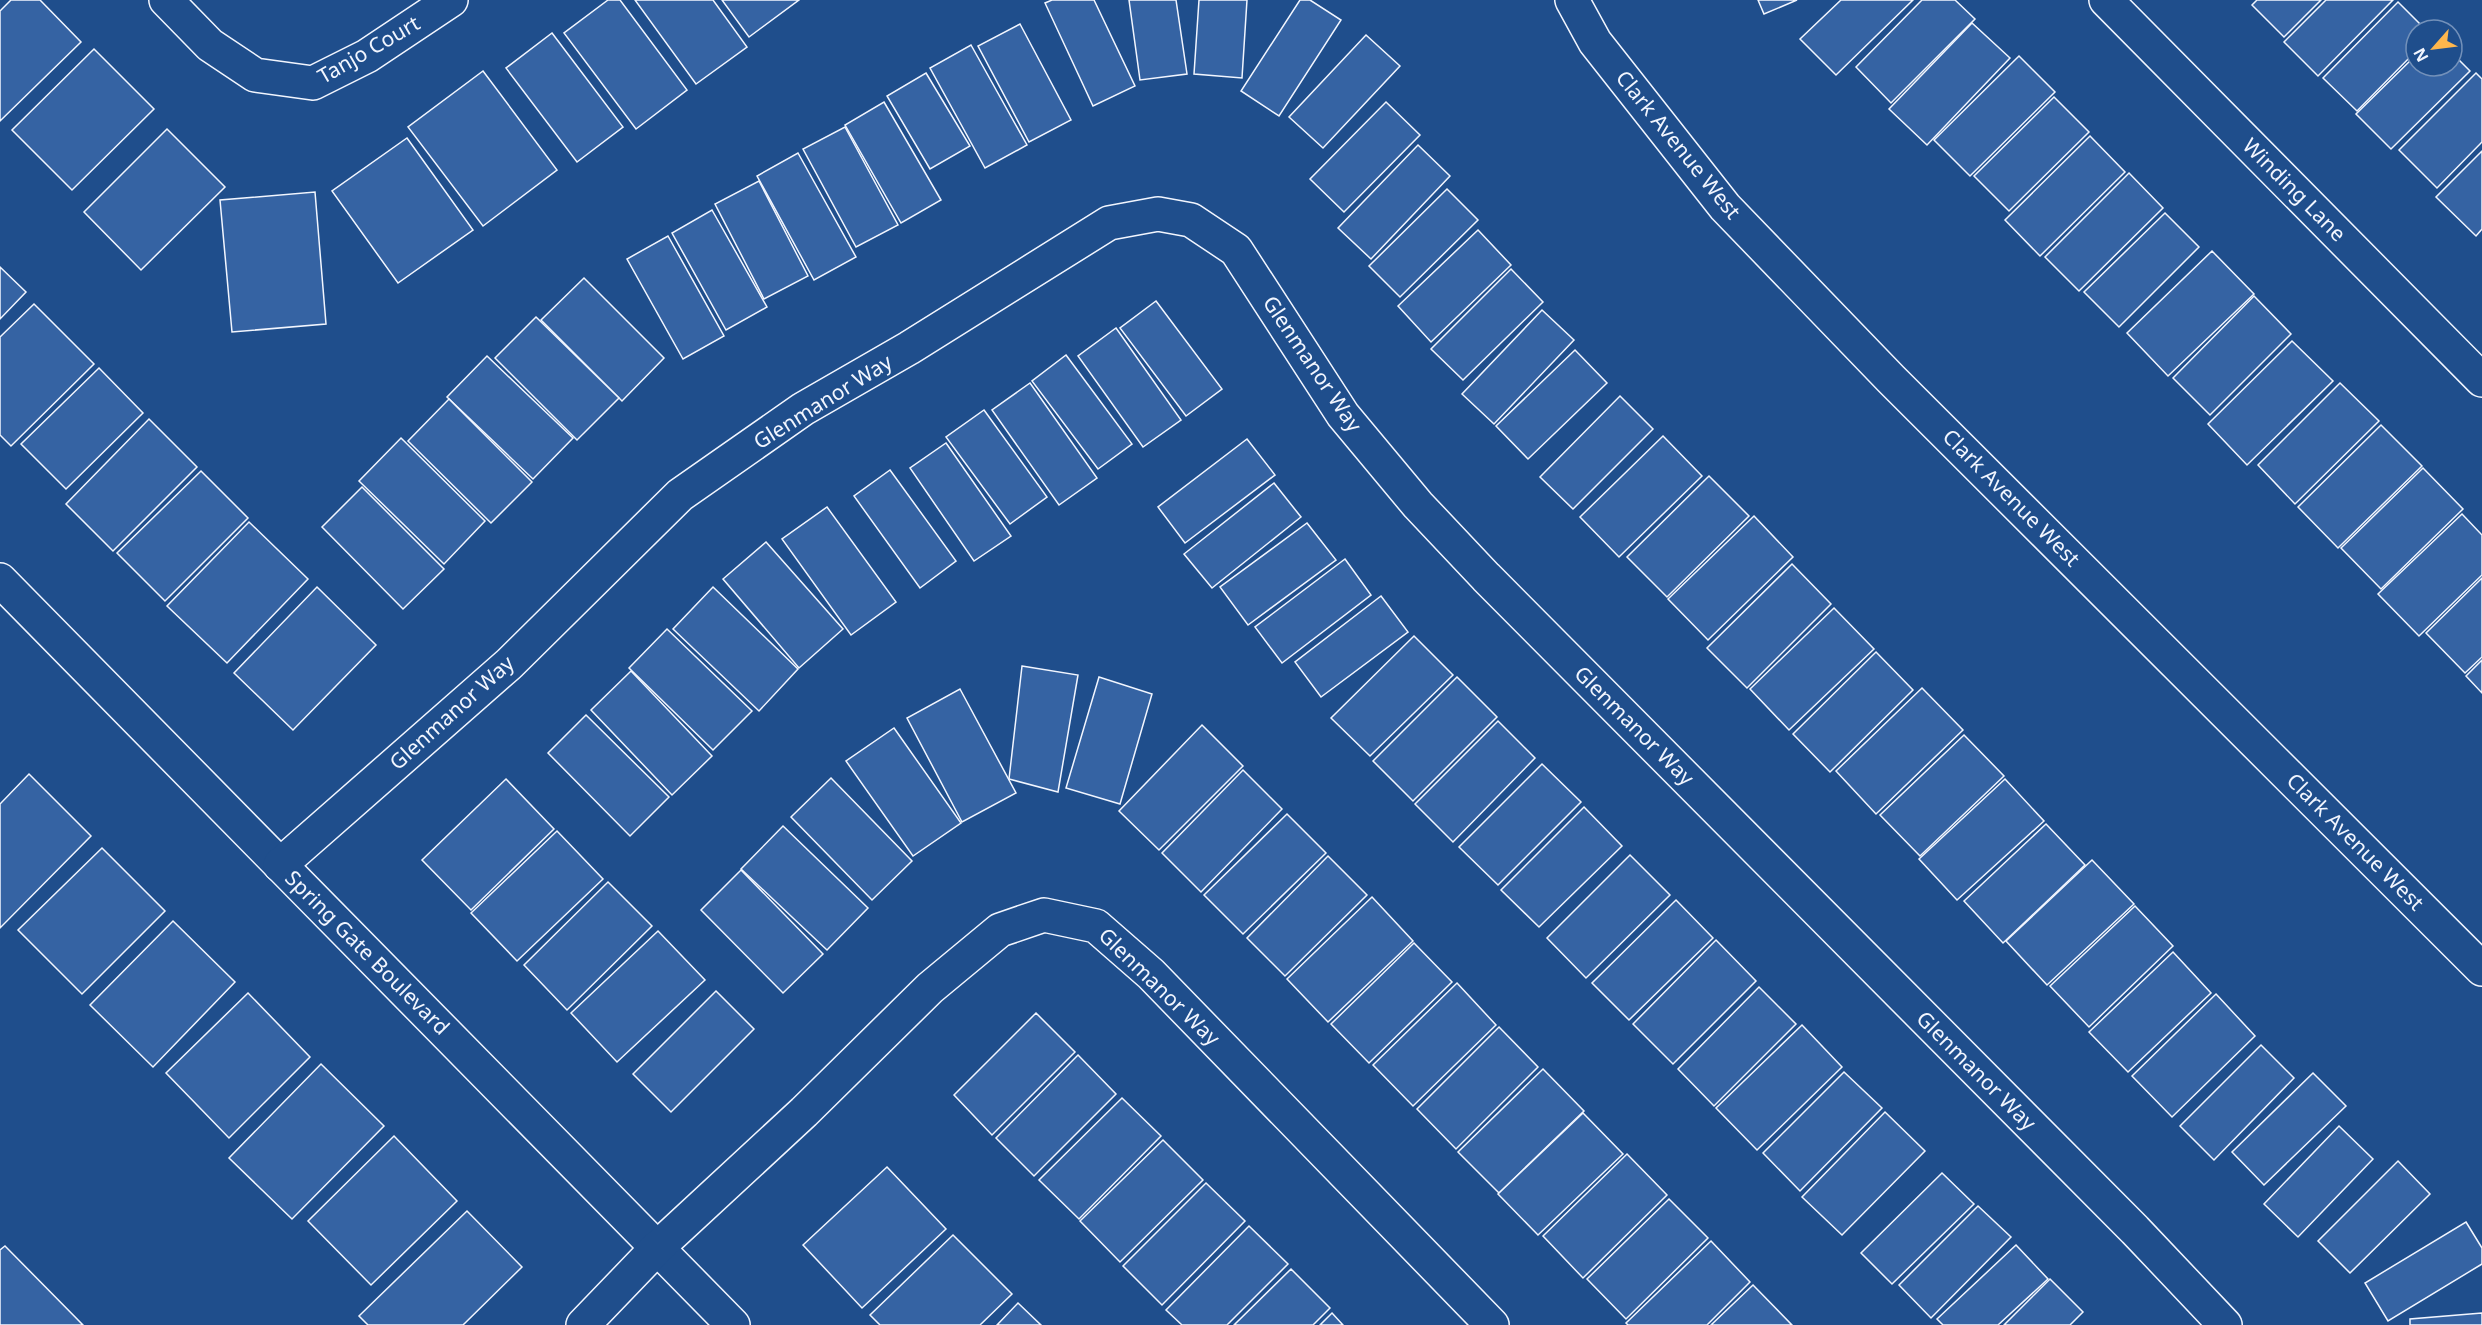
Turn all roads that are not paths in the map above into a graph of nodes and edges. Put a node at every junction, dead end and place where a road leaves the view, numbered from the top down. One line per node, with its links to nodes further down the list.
1 (166, 0): 2 (street, Tanjo Court)
2 (451, 0)
3 (1572, 0): 8 (street, Clark Avenue West)
4 (2106, 0): 5 (street, Winding Lane)
5 (2482, 380)
6 (0, 580): 7 (street, Spring Gate Boulevard)
7 (280, 865): 9 (street, Spring Gate Boulevard); 13 (street, Glenmanor Way)
8 (2482, 969)
9 (657, 1248): 10 (street, Glenmanor Way); 11 (street, Spring Gate Boulevard); 12 (street, Glenmanor Way)
10 (583, 1325)
11 (733, 1325)
12 (1492, 1325)
13 (2225, 1325)

